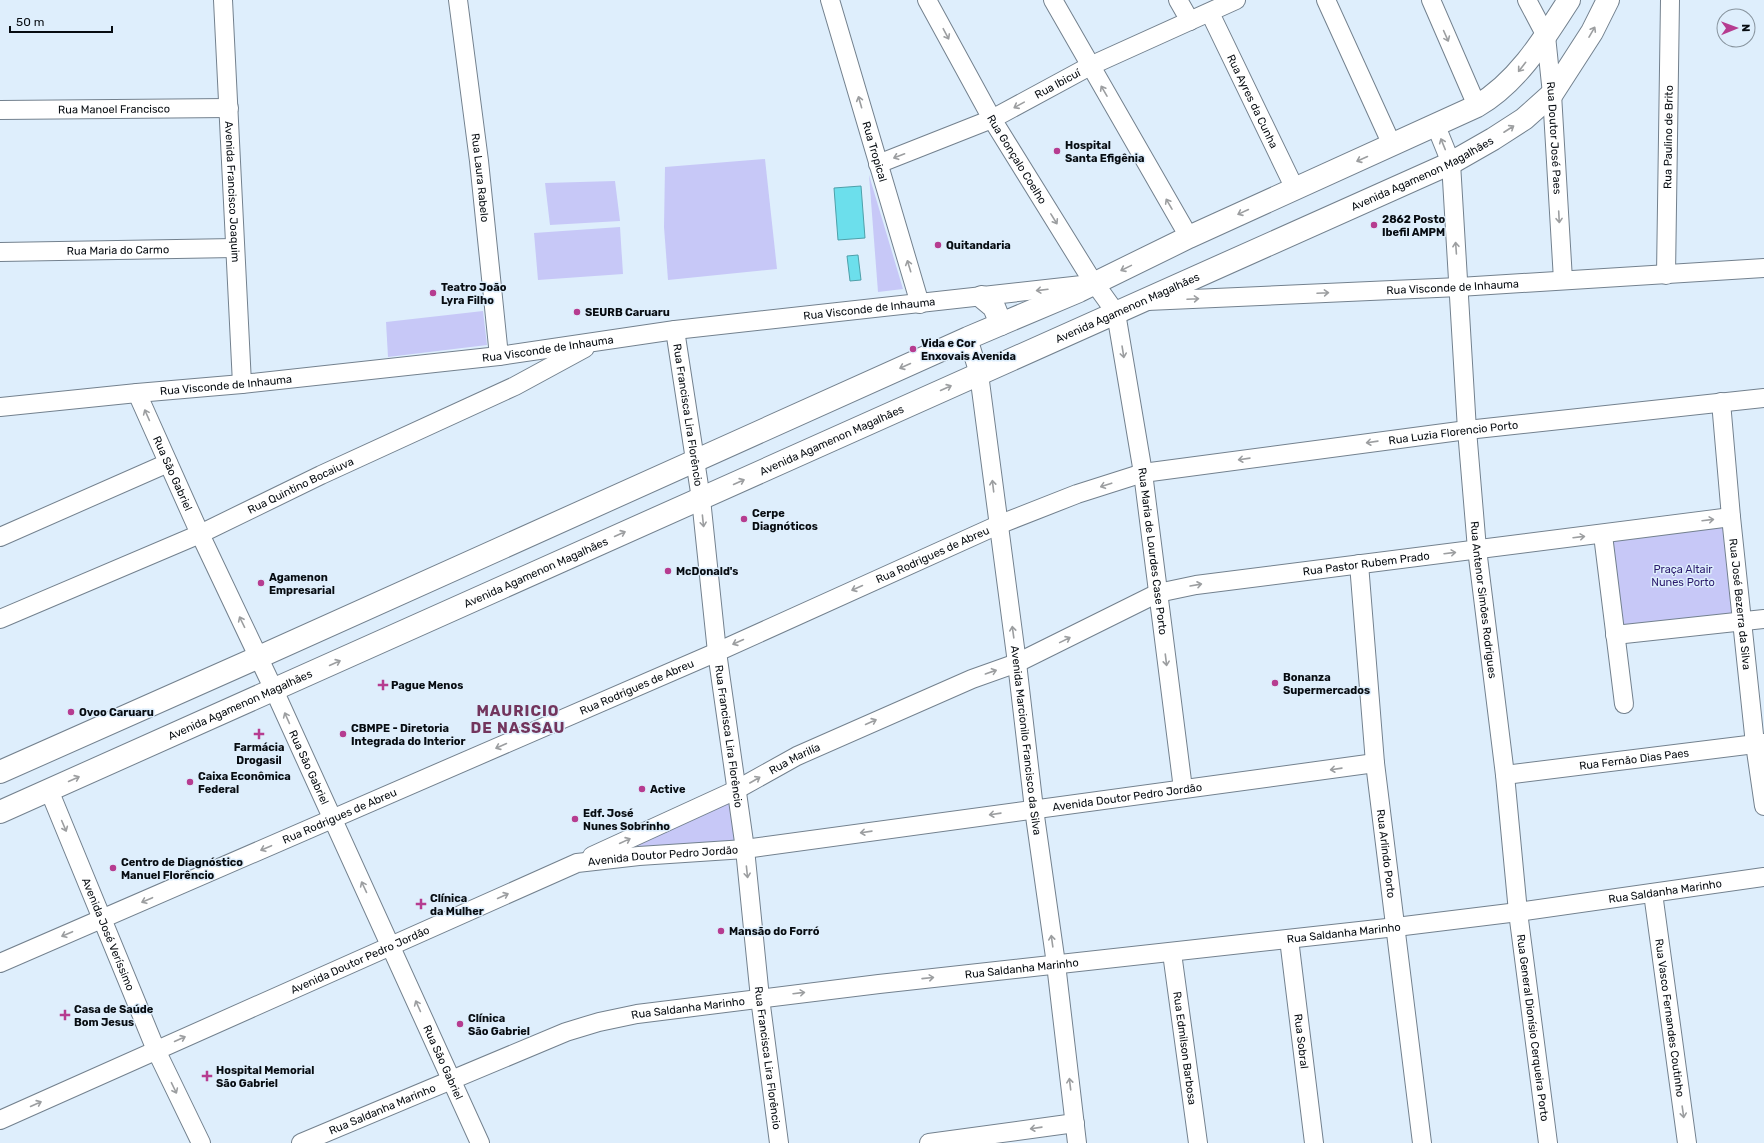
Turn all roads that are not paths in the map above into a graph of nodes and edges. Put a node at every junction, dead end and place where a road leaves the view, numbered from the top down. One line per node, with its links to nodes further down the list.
1 (224, 0): 20 (street, Avenida Francisco Joaquim)
2 (458, 0): 44 (street, Rua Laura Rabelo)
3 (830, 0): 26 (street, Rua Tropical, one-way to 3)
4 (927, 0): 22 (street, Rua Gonçalo Coelho, one-way to 22)
5 (1053, 0): 17 (street)
6 (1178, 0): 15 (street)
7 (1236, 0): 14 (street, Rua Ibicuí)
8 (1326, 0): 24 (street)
9 (1431, 0): 19 (street, one-way to 19)
10 (1527, 0): 16 (street, Rua Doutor José Paes)
11 (1569, 0): 16 (main road)
12 (1608, 0): 18 (main road, Avenida Agamenon Magalhães, one-way to 12)
13 (1670, 0): 32 (street, Rua Paulino de Brito)
14 (1210, 13): 15 (street, Rua Ibicuí); 27 (street, Rua Ayres da Cunha)
15 (1190, 21): 17 (street, Rua Ibicuí)
16 (1546, 36): 18 (street, Rua Doutor José Paes); 19 (main road, one-way to 19)
17 (1090, 66): 22 (street, Rua Ibicuí, one-way to 22); 28 (street, one-way to 17)
18 (1552, 94): 25 (main road, Avenida Agamenon Magalhães, one-way to 18); 33 (street, Rua Doutor José Paes, one-way to 33)
19 (1477, 106): 23 (main road)
20 (229, 108): 21 (street, Rua Manoel Francisco); 29 (street, Avenida Francisco Joaquim)
21 (0, 110)
22 (992, 120): 26 (street, Rua Ibicuí, one-way to 26); 34 (street, Rua Gonçalo Coelho, one-way to 34)
23 (1436, 126): 24 (main road); 25 (street, Rua Antenor Simões Rodrigues, one-way to 23)
24 (1392, 144): 27 (main road, one-way to 27)
25 (1451, 163): 35 (street, Rua Antenor Simões Rodrigues, one-way to 25); 37 (main road, Avenida Agamenon Magalhães)
26 (878, 164): 38 (street, Rua Tropical, one-way to 26)
27 (1295, 189): 28 (main road, one-way to 28)
28 (1189, 237): 34 (main road, one-way to 34)
29 (235, 248): 30 (street, Rua Maria do Carmo); 46 (street, Avenida Francisco Joaquim)
30 (0, 252)
31 (1764, 268): 32 (street, Rua Visconde de Inhauma)
32 (1666, 275): 33 (street, Rua Visconde de Inhauma)
33 (1563, 280): 35 (street, Rua Visconde de Inhauma)
34 (1095, 284): 36 (street, Rua Visconde de Inhauma, one-way to 36); 39 (street, Rua Gonçalo Coelho); 40 (main road)
35 (1459, 287): 37 (street, Rua Visconde de Inhauma, one-way to 35); 51 (street, Rua Antenor Simões Rodrigues)
36 (982, 297): 38 (street, Rua Visconde de Inhauma); 40 (main road)
37 (1140, 301): 39 (main road, Avenida Agamenon Magalhães)
38 (920, 304): 41 (street, Rua Visconde de Inhauma)
39 (1116, 313): 45 (main road, Avenida Agamenon Magalhães); 54 (street, Rua Maria de Lourdes Case Porto, one-way to 54)
40 (1001, 324): 42 (main road)
41 (675, 330): 43 (street, Rua Visconde de Inhauma); 52 (street, Rua Francisca Lira Florêncio)
42 (968, 338): 45 (street, Avenida Marcionilo Francisco da Silva); 52 (main road, one-way to 52)
43 (596, 342): 44 (street, Rua Visconde de Inhauma); 58 (street, Rua Quintino Bocaiuva)
44 (499, 356): 46 (street, Rua Visconde de Inhauma)
45 (979, 374): 55 (main road, Avenida Agamenon Magalhães, one-way to 45); 57 (street, Avenida Marcionilo Francisco da Silva, one-way to 45)
46 (242, 384): 47 (street, Rua Visconde de Inhauma)
47 (137, 393): 50 (street, Rua Visconde de Inhauma); 53 (street, Rua São Gabriel, one-way to 47)
48 (1764, 398): 49 (street, Rua Luzia Florencio Porto)
49 (1721, 402): 51 (street, Rua Luzia Florencio Porto); 56 (street, Rua José Bezerra da Silva)
50 (0, 407)
51 (1467, 430): 54 (street, Rua Luzia Florencio Porto, one-way to 54); 61 (street, Rua Antenor Simões Rodrigues)
52 (695, 460): 55 (street, Rua Francisca Lira Florêncio); 69 (main road)
53 (168, 463): 58 (street, Rua São Gabriel); 60 (street)
54 (1143, 473): 57 (street, Rua Rodrigues de Abreu, one-way to 57); 63 (street, Rua Maria de Lourdes Case Porto)
55 (701, 500): 68 (street, Rua Francisca Lira Florêncio, one-way to 68); 71 (main road, Avenida Agamenon Magalhães, one-way to 55)
56 (1731, 517): 59 (street, Rua Pastor Rubem Prado, one-way to 56); 66 (street, Rua José Bezerra da Silva)
57 (998, 524): 68 (street, Rua Rodrigues de Abreu, one-way to 68); 70 (street, Avenida Marcionilo Francisco da Silva, one-way to 57)
58 (200, 534): 64 (street, Rua Quintino Bocaiuva); 69 (street, Rua São Gabriel, one-way to 58)
59 (1603, 535): 61 (street, Rua Pastor Rubem Prado, one-way to 59); 67 (street)
60 (0, 538)
61 (1477, 549): 62 (street, Rua Pastor Rubem Prado, one-way to 61); 76 (street, Rua Antenor Simões Rodrigues)
62 (1359, 564): 63 (street, Rua Pastor Rubem Prado, one-way to 62); 74 (street, Rua Arlindo Porto)
63 (1158, 594): 70 (street, Rua Pastor Rubem Prado, one-way to 63); 77 (street, Rua Maria de Lourdes Case Porto, one-way to 77)
64 (0, 619)
65 (1764, 619): 66 (street)
66 (1742, 620): 67 (street); 73 (street, Rua José Bezerra da Silva)
67 (1615, 635): 72 (street)
68 (717, 652): 79 (street, Rua Francisca Lira Florêncio); 83 (street, Rua Rodrigues de Abreu, one-way to 83)
69 (259, 657): 71 (street, Rua São Gabriel); 75 (main road)
70 (1017, 663): 79 (street, Rua Marilía, one-way to 70); 81 (street, Avenida Marcionilo Francisco da Silva)
71 (274, 690): 78 (main road, Avenida Agamenon Magalhães, one-way to 71); 83 (street, Rua São Gabriel, one-way to 71)
72 (1624, 704)
73 (1759, 743): 76 (street, Rua Fernão Dias Paes); 80 (street, Rua José Bezerra da Silva)
74 (1375, 763): 77 (street, Avenida Doutor Pedro Jordão, one-way to 77); 90 (street, Rua Arlindo Porto)
75 (0, 772)
76 (1505, 775): 88 (street, Rua Antenor Simões Rodrigues)
77 (1183, 789): 81 (street, Avenida Doutor Pedro Jordão)
78 (49, 790): 82 (main road, Avenida Agamenon Magalhães); 89 (street, Avenida José Veríssimo, one-way to 89)
79 (736, 790): 84 (street, Rua Francisca Lira Florêncio); 85 (street, Rua Marilía, one-way to 79)
80 (1764, 806)
81 (1034, 809): 84 (street, Avenida Doutor Pedro Jordão, one-way to 84); 95 (street, Avenida Marcionilo Francisco da Silva, one-way to 81)
82 (0, 812)
83 (332, 819): 89 (street, Rua Rodrigues de Abreu, one-way to 89); 92 (street, Rua São Gabriel, one-way to 83)
84 (745, 849): 85 (street, Avenida Doutor Pedro Jordão); 96 (street, Rua Francisca Lira Florêncio, one-way to 96)
85 (576, 863): 92 (street, Avenida Doutor Pedro Jordão, one-way to 85)
86 (1764, 877): 87 (street, Rua Saldanha Marinho)
87 (1653, 893): 88 (street, Rua Saldanha Marinho); 111 (street, Rua Vasco Fernandes Coutinho, one-way to 111)
88 (1518, 912): 90 (street, Rua Saldanha Marinho); 110 (street, Rua General Dionísio Cerqueira Porto)
89 (103, 919): 94 (street, Rua Rodrigues de Abreu, one-way to 94); 97 (street, Avenida José Veríssimo)
90 (1396, 927): 91 (street, Rua Saldanha Marinho); 109 (street, Rua Arlindo Porto)
91 (1289, 939): 93 (street, Rua Saldanha Marinho); 108 (street, Rua Sobral)
92 (390, 945): 97 (street, Avenida Doutor Pedro Jordão, one-way to 92); 98 (street, Rua São Gabriel, one-way to 92)
93 (1172, 953): 95 (street, Rua Saldanha Marinho); 107 (street, Rua Edmilson Barbosa)
94 (0, 963)
95 (1056, 964): 96 (street, Rua Saldanha Marinho, one-way to 95); 100 (street, Avenida Marcionilo Francisco da Silva, one-way to 95)
96 (760, 998): 98 (street, Rua Saldanha Marinho); 104 (street, Rua Francisca Lira Florêncio)
97 (156, 1050): 99 (street, Avenida Doutor Pedro Jordão, one-way to 97); 101 (street, Avenida José Veríssimo, one-way to 101)
98 (452, 1080): 102 (street, Rua Saldanha Marinho); 103 (street, Rua São Gabriel)
99 (0, 1120)
100 (1075, 1123): 105 (street, one-way to 105); 106 (street, Avenida Marcionilo Francisco da Silva)
101 (201, 1143)
102 (301, 1143)
103 (480, 1143)
104 (779, 1143)
105 (929, 1143)
106 (1077, 1143)
107 (1198, 1143)
108 (1314, 1143)
109 (1422, 1143)
110 (1548, 1143)
111 (1687, 1143)

